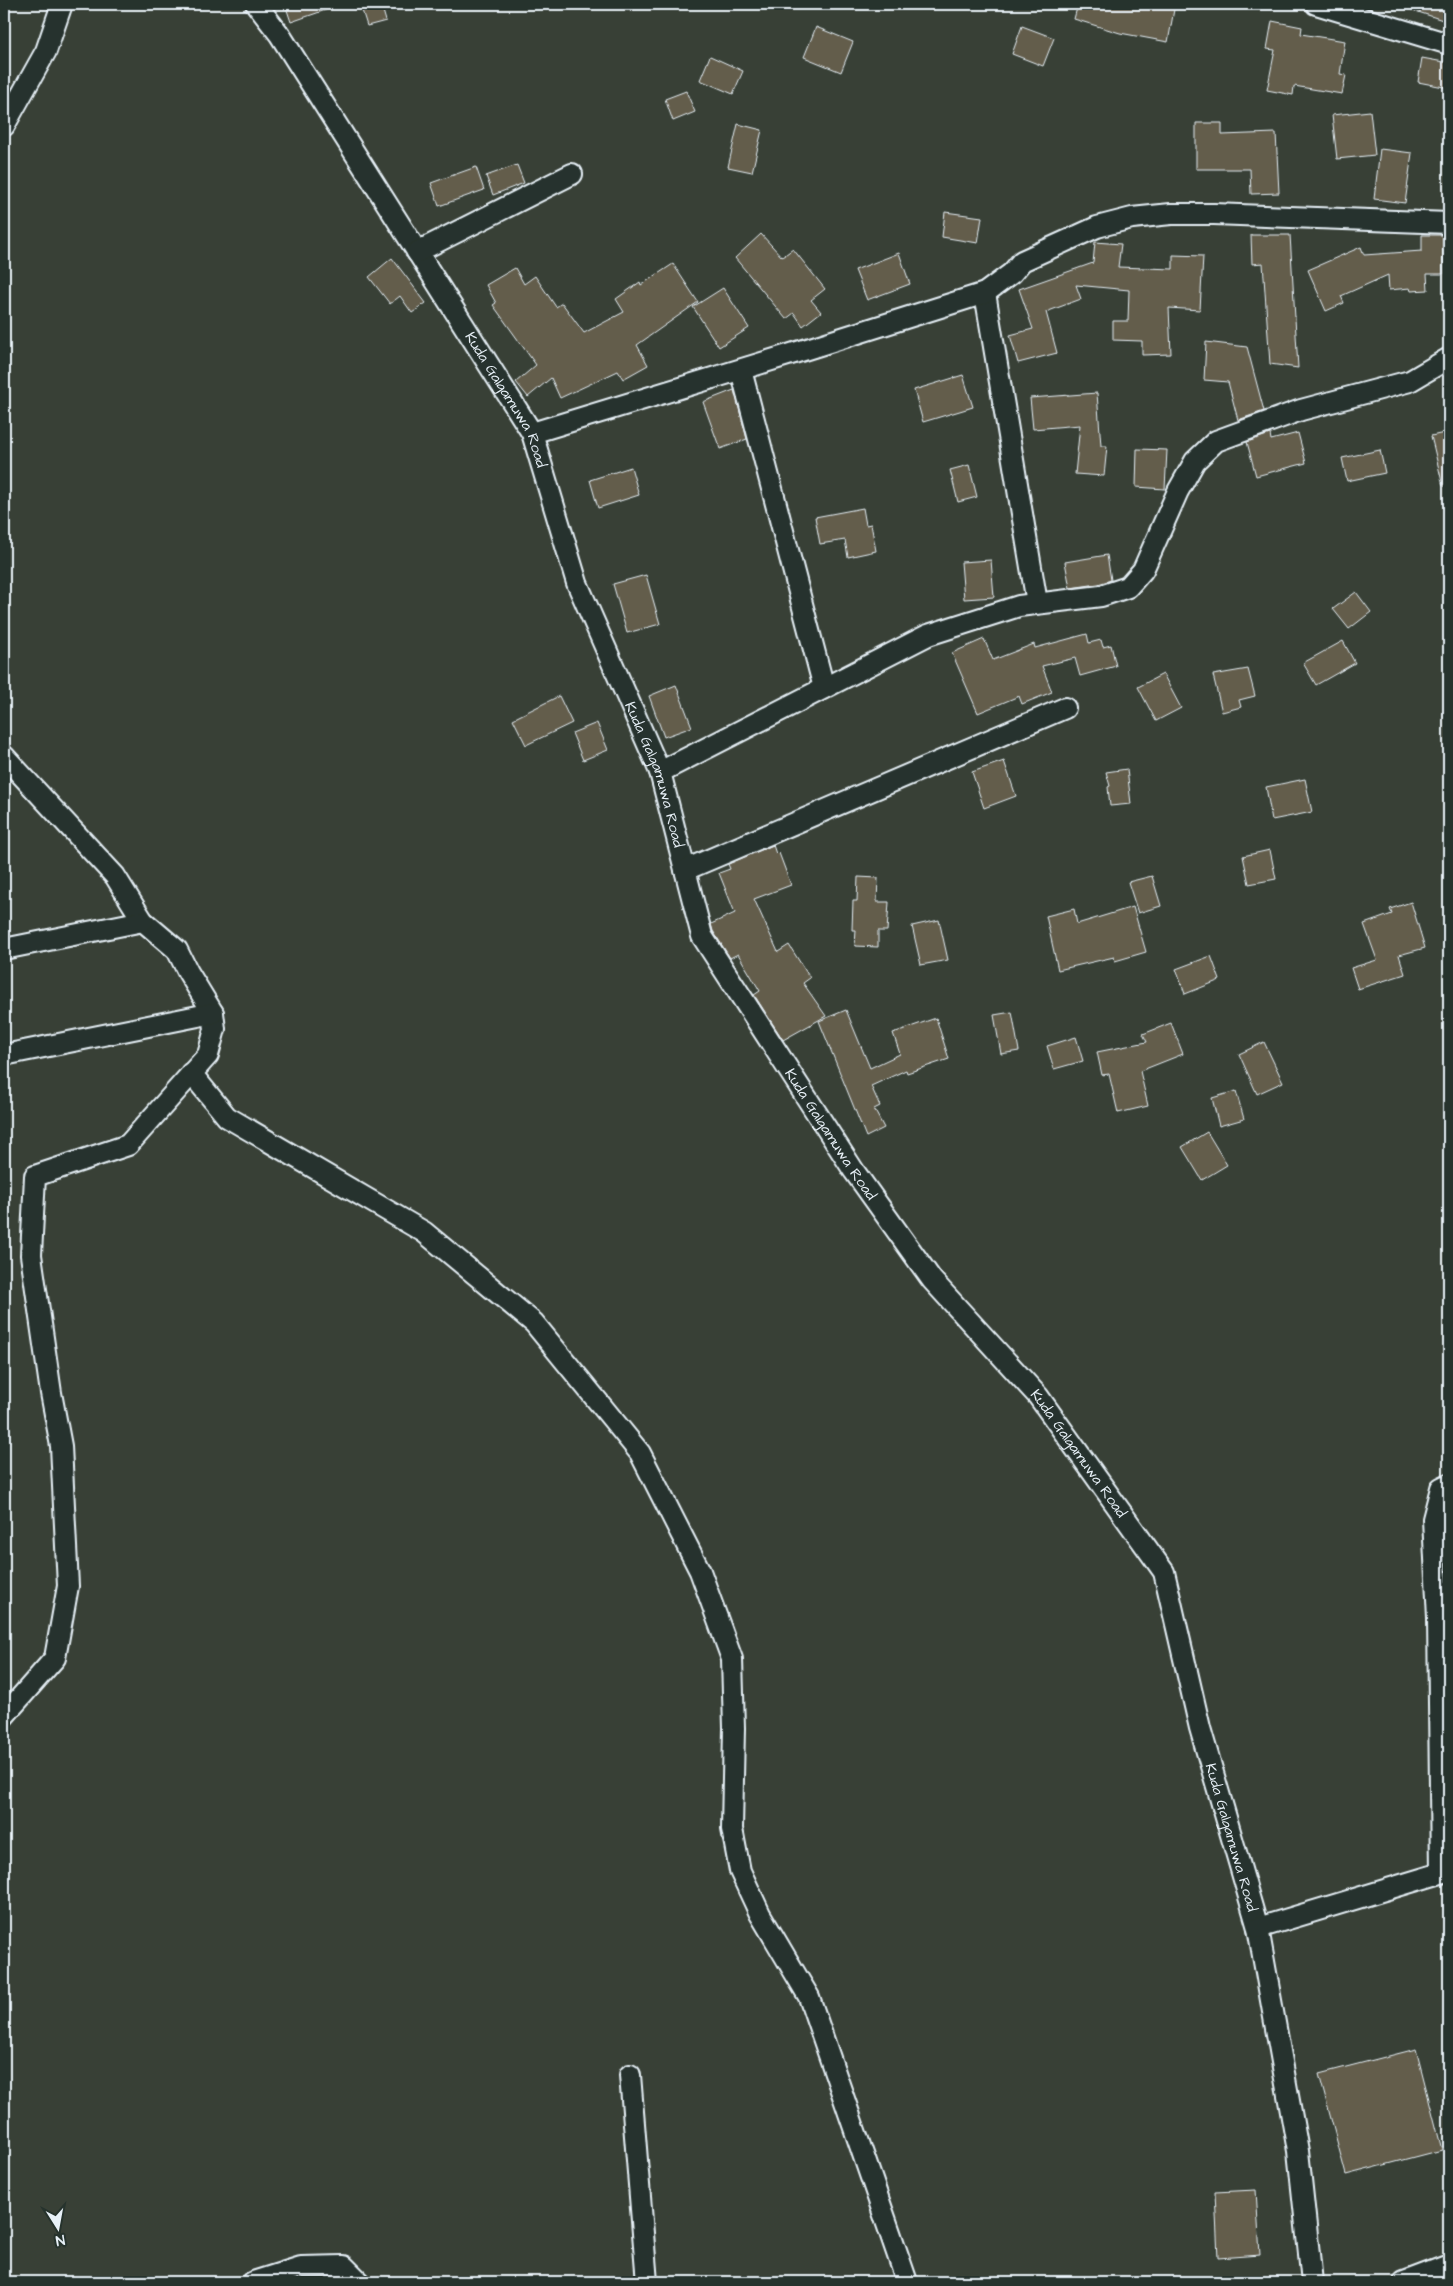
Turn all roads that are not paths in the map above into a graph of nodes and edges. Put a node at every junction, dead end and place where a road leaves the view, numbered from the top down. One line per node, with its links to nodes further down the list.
1 (62, 4): 5 (street)
2 (256, 4): 8 (street, Kuda Galgamuwa Road)
3 (1316, 4): 4 (street)
4 (1444, 43)
5 (4, 126)
6 (572, 174): 8 (street)
7 (1449, 223): 9 (street)
8 (417, 252): 12 (street, Kuda Galgamuwa Road)
9 (985, 293): 11 (street); 13 (street)
10 (1449, 358): 13 (street)
11 (741, 370): 12 (street); 14 (street)
12 (532, 433): 17 (street, Kuda Galgamuwa Road)
13 (1037, 603): 14 (street)
14 (824, 688): 17 (street)
15 (1065, 708): 18 (street)
16 (4, 756): 19 (street)
17 (660, 772): 18 (street, Kuda Galgamuwa Road)
18 (685, 870): 26 (street, Kuda Galgamuwa Road)
19 (144, 921): 20 (street); 21 (street)
20 (4, 949)
21 (213, 1014): 22 (street); 23 (street)
22 (4, 1055)
23 (191, 1073): 25 (street); 32 (street)
24 (1449, 1484): 26 (street)
25 (4, 1716)
26 (1258, 1928): 33 (street, Kuda Galgamuwa Road)
27 (630, 2075): 31 (street)
28 (1449, 2265): 34 (street)
29 (253, 2282): 30 (street)
30 (360, 2282)
31 (647, 2282)
32 (907, 2282)
33 (1312, 2282)
34 (1404, 2282)

